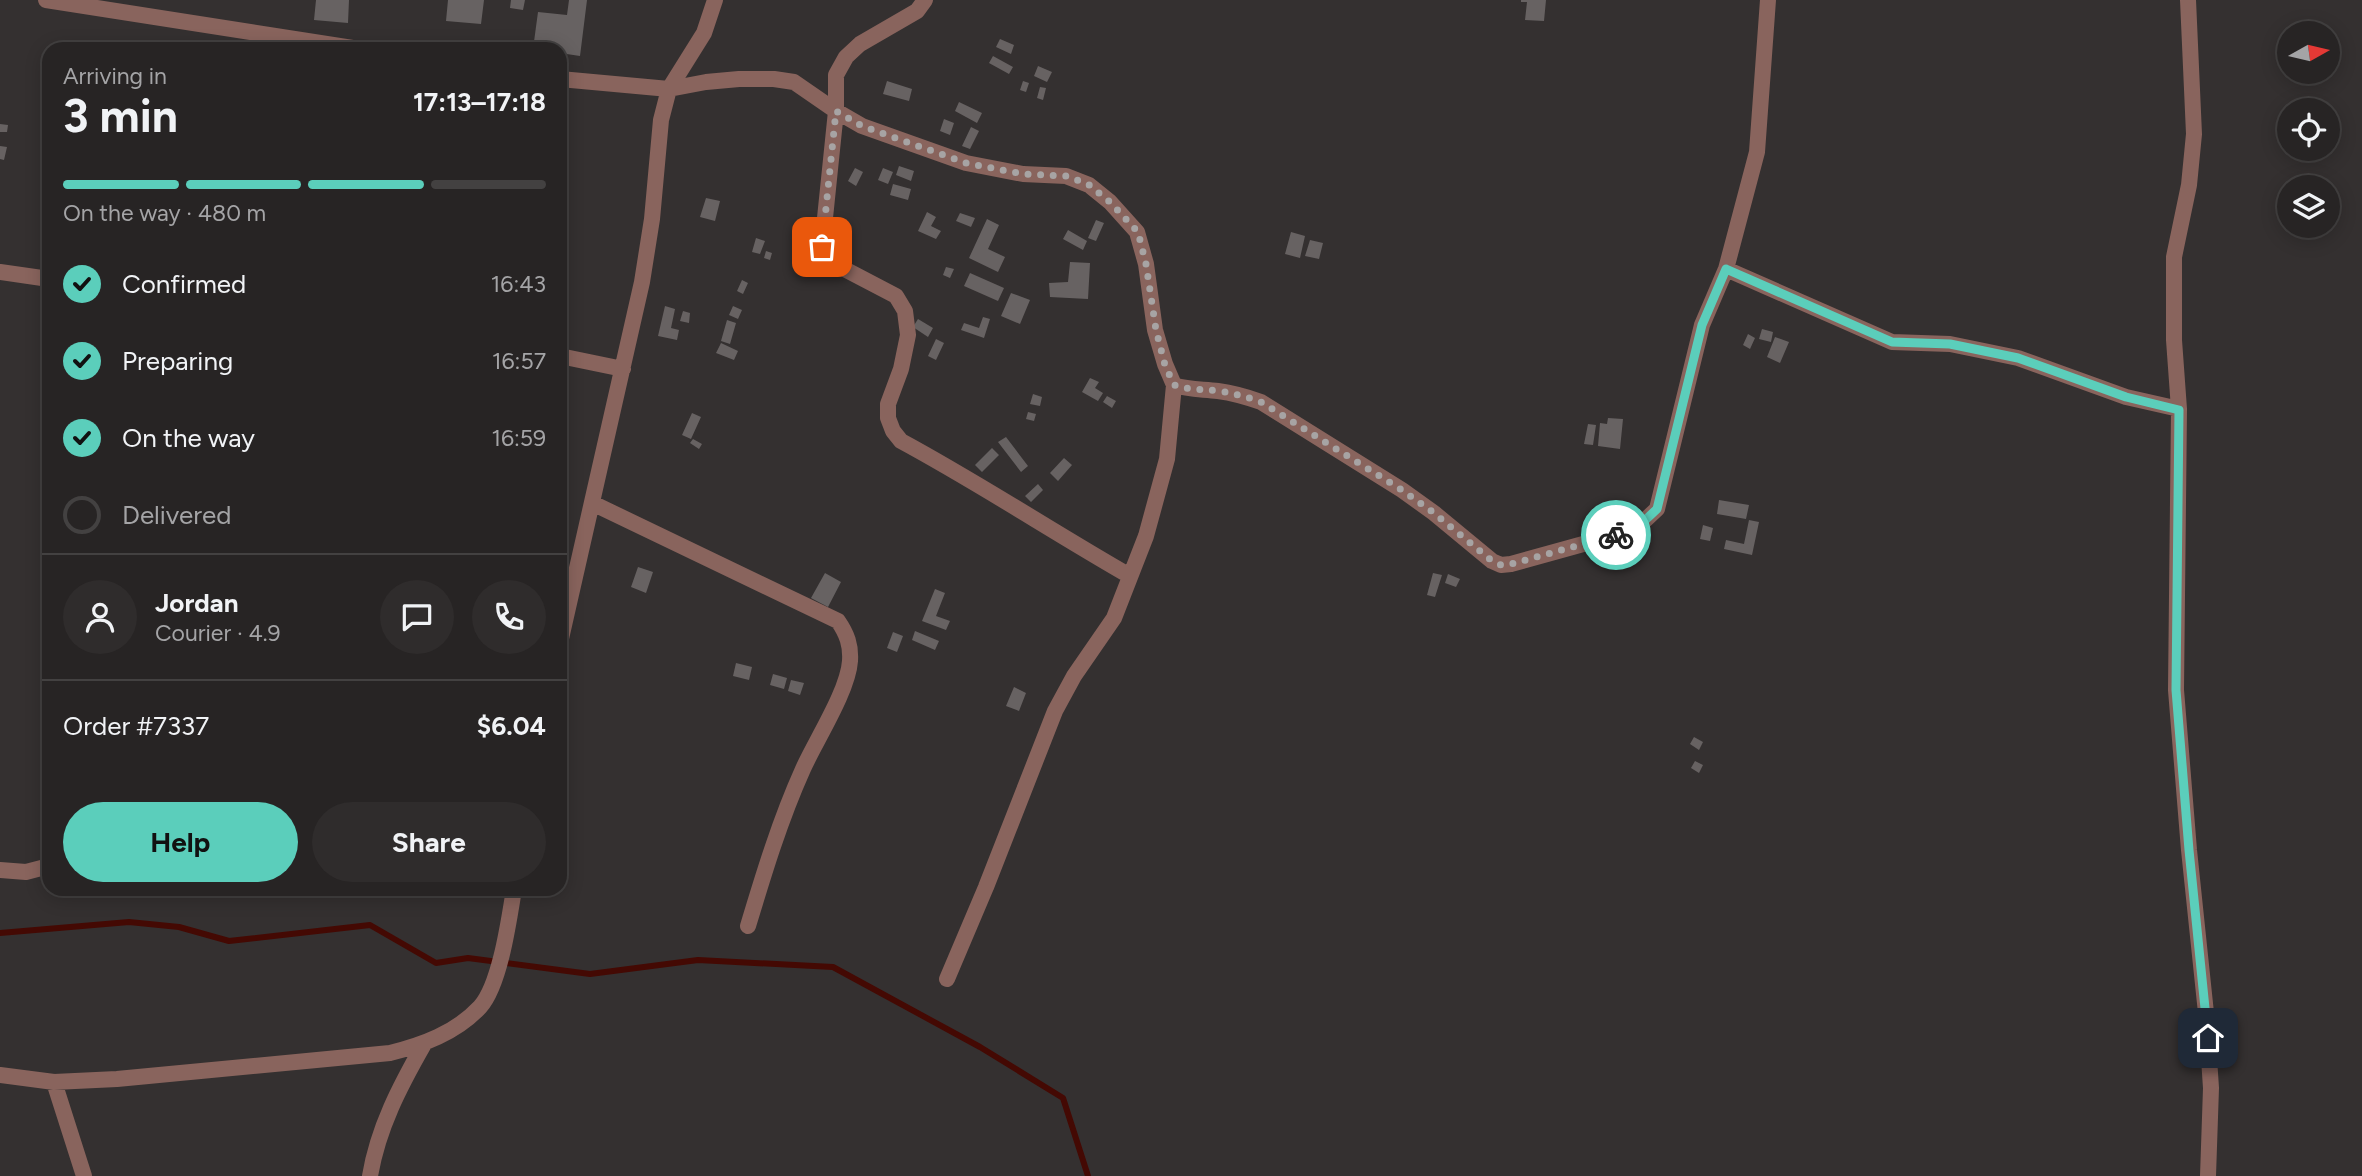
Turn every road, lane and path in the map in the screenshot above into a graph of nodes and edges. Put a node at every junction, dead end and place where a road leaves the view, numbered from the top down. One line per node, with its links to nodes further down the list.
1 (46, 0): 6 (street)
2 (715, 0): 8 (street)
3 (925, 0): 9 (street)
4 (1768, 0): 10 (street)
5 (2188, 0): 16 (street)
6 (314, 42)
7 (567, 80): 8 (street)
8 (669, 89): 9 (street); 14 (street)
9 (836, 111): 15 (street); 18 (street)
10 (1726, 269): 15 (street); 16 (street)
11 (0, 272): 12 (street)
12 (42, 278)
13 (567, 357): 14 (street)
14 (623, 369): 17 (street)
15 (1174, 385): 18 (street)
16 (2179, 410): 30 (street)
17 (593, 503): 19 (street); 23 (street)
18 (1130, 576): 24 (street)
19 (567, 613)
20 (42, 868): 21 (street)
21 (0, 870)
22 (513, 896): 25 (street)
23 (748, 926)
24 (947, 979)
25 (424, 1044): 27 (street); 29 (street)
26 (0, 1075): 27 (street)
27 (54, 1082): 28 (street)
28 (84, 1176)
29 (370, 1176)
30 (2208, 1176)

